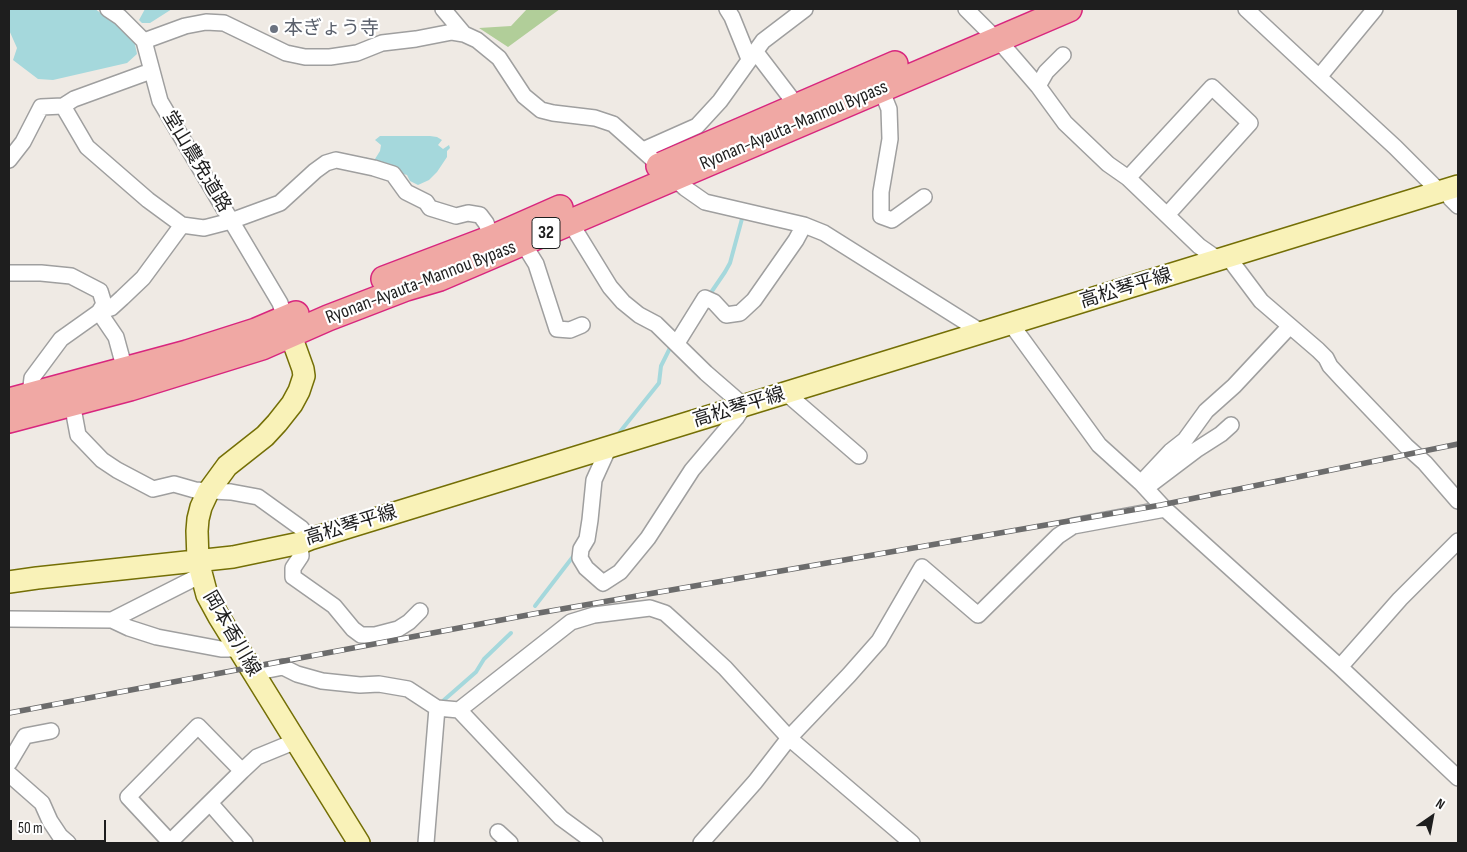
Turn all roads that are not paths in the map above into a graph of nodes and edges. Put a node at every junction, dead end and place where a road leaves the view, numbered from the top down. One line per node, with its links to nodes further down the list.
1 (108, 9): 12 (street)
2 (443, 9): 11 (street)
3 (727, 9): 13 (street)
4 (805, 9): 13 (street)
5 (966, 9): 10 (street)
6 (1025, 9): 10 (highway, Ryonan-Ayauta-Mannou Bypass / 32)
7 (1069, 9): 10 (highway, Ryonan-Ayauta-Mannou Bypass / 32)
8 (1246, 9): 16 (street)
9 (1375, 9): 16 (street)
10 (990, 33): 17 (street); 18 (highway, Ryonan-Ayauta-Mannou Bypass / 32); 20 (highway, Ryonan-Ayauta-Mannou Bypass / 32)
11 (464, 34): 12 (street); 22 (street)
12 (144, 41): 15 (street, 堂山農免道路)
13 (752, 55): 20 (street); 22 (street)
14 (1063, 55): 17 (street)
15 (152, 71): 19 (street); 27 (street, 堂山農免道路)
16 (1318, 77): 24 (street)
17 (1038, 86): 23 (street)
18 (881, 89): 22 (highway, Ryonan-Ayauta-Mannou Bypass / 32); 25 (street)
19 (63, 106): 21 (street); 29 (street)
20 (797, 106): 22 (highway, Ryonan-Ayauta-Mannou Bypass / 32)
21 (9, 160)
22 (659, 164): 28 (highway, Ryonan-Ayauta-Mannou Bypass / 32); 30 (street); 31 (highway, Ryonan-Ayauta-Mannou Bypass / 32)
23 (1128, 178): 26 (street); 26 (street)
24 (1451, 193): 33 (main road, 高松琴平線)
25 (924, 197)
26 (1167, 215): 33 (street)
27 (231, 221): 29 (street); 31 (street); 38 (street, 堂山農免道路)
28 (570, 222): 32 (highway, Ryonan-Ayauta-Mannou Bypass / 32); 41 (street)
29 (182, 225): 35 (street)
30 (804, 225): 40 (street); 41 (street)
31 (492, 238): 32 (street); 38 (highway, Ryonan-Ayauta-Mannou Bypass / 32)
32 (523, 244): 37 (street); 38 (highway, Ryonan-Ayauta-Mannou Bypass / 32)
33 (1223, 259): 36 (main road, 高松琴平線); 39 (street)
34 (9, 273): 35 (street)
35 (99, 312): 42 (street); 44 (street)
36 (1011, 324): 40 (main road, 高松琴平線); 51 (street)
37 (582, 325)
38 (288, 326): 42 (highway, Ryonan-Ayauta-Mannou Bypass / 32); 45 (highway, Ryonan-Ayauta-Mannou Bypass / 32); 52 (main road, 岡本香川線)
39 (1290, 326): 51 (street); 53 (street)
40 (983, 332): 43 (main road, 高松琴平線)
41 (677, 343): 46 (street)
42 (125, 370): 44 (highway, Ryonan-Ayauta-Mannou Bypass / 32)
43 (786, 393): 46 (main road, 高松琴平線); 50 (street)
44 (19, 398)
45 (72, 403): 47 (highway, Ryonan-Ayauta-Mannou Bypass / 32); 52 (street)
46 (744, 406): 49 (main road, 高松琴平線); 49 (street)
47 (9, 420)
48 (1230, 425): 51 (street)
49 (608, 448): 55 (main road, 高松琴平線)
50 (859, 456)
51 (1144, 486): 54 (street)
52 (208, 492): 55 (street); 57 (main road, 岡本香川線)
53 (1458, 501)
54 (1165, 509): 63 (street); 68 (street)
55 (305, 541): 57 (main road, 高松琴平線); 59 (street)
56 (1458, 541): 63 (street)
57 (200, 568): 58 (main road, 高松琴平線); 61 (street); 62 (main road, 岡本香川線)
58 (9, 582)
59 (420, 610)
60 (9, 619): 61 (street)
61 (112, 620): 62 (street)
62 (238, 649): 64 (main road, 岡本香川線)
63 (1340, 667): 73 (street)
64 (253, 673): 65 (street); 69 (main road, 岡本香川線)
65 (437, 708): 66 (street); 79 (street)
66 (459, 710): 68 (street); 81 (street)
67 (51, 731): 70 (street)
68 (789, 738): 82 (street); 83 (street)
69 (296, 741): 71 (street); 78 (main road, 岡本香川線)
70 (9, 763)
71 (242, 770): 74 (street); 74 (street)
72 (9, 774): 76 (street)
73 (1458, 778)
74 (210, 803): 77 (street)
75 (498, 832): 80 (street)
76 (68, 843)
77 (245, 843)
78 (359, 843)
79 (426, 843)
80 (510, 843)
81 (595, 843)
82 (701, 843)
83 (912, 843)

